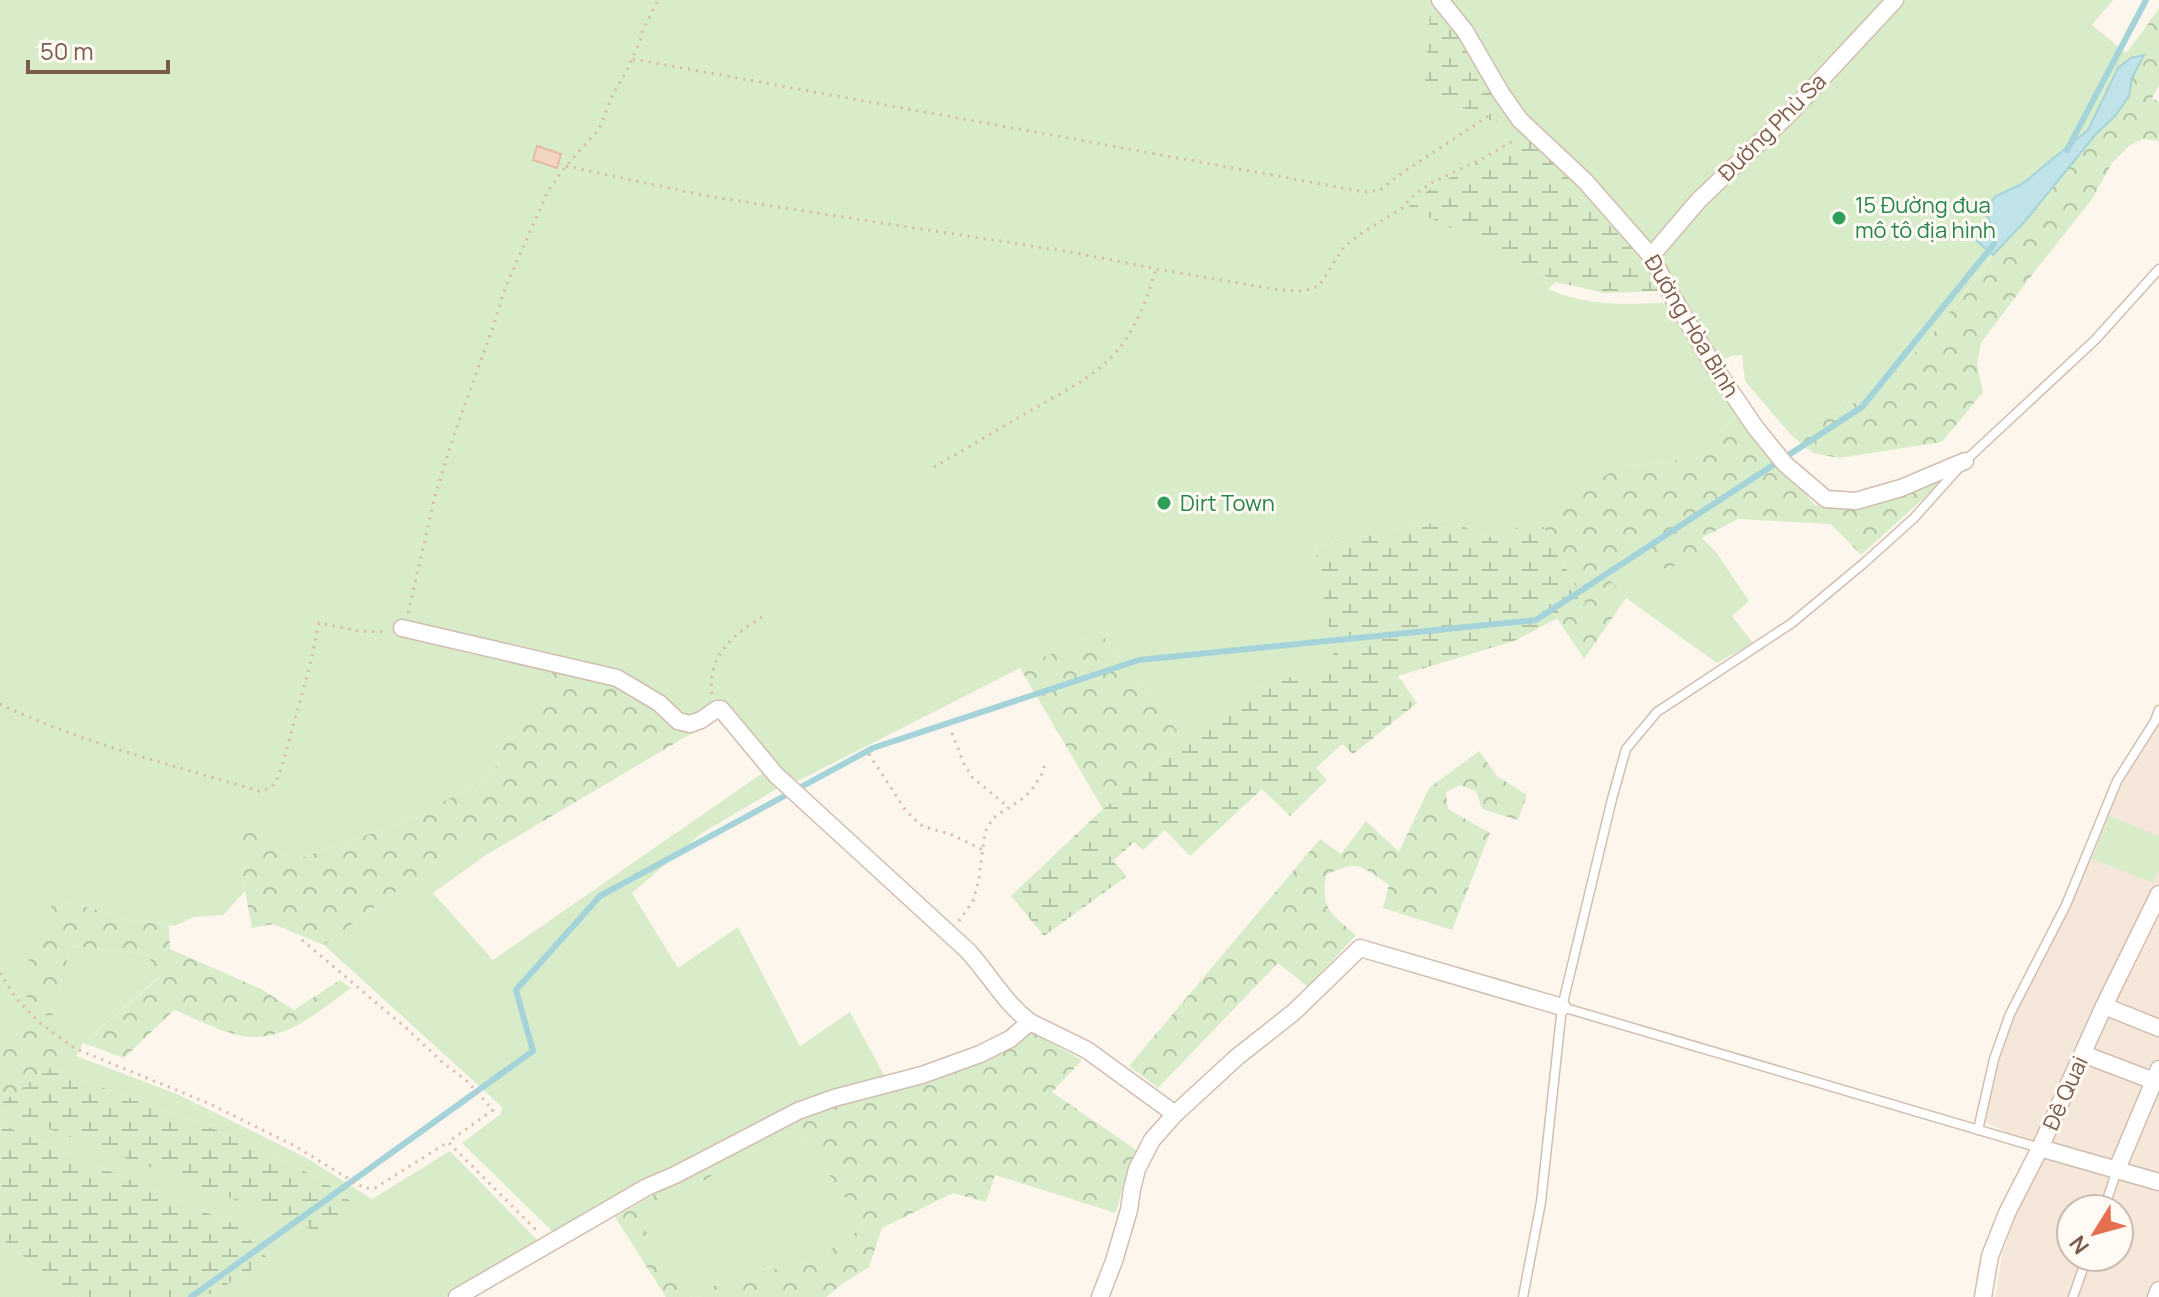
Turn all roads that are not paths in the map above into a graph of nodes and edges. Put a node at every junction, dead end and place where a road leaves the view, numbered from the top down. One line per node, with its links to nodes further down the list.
1 (1440, 0): 3 (street, Đường Hòa Bình)
2 (1895, 0): 3 (street, Đường Phù Sa)
3 (1651, 256): 5 (street, Đường Hòa Bình)
4 (2159, 269): 5 (lane)
5 (1965, 461): 10 (lane)
6 (402, 628): 11 (street)
7 (2159, 710): 16 (lane)
8 (2159, 894): 9 (street, Đê Quai)
9 (2104, 1006): 12 (street); 13 (street, Đê Quai)
10 (1562, 1007): 15 (street); 16 (lane); 25 (lane)
11 (1030, 1022): 15 (street); 23 (street)
12 (2159, 1028)
13 (2083, 1054): 14 (street); 17 (street, Đê Quai)
14 (2156, 1075): 18 (street)
15 (1175, 1114): 24 (street)
16 (1978, 1130): 17 (lane)
17 (2040, 1148): 18 (street); 26 (street, Đê Quai)
18 (2117, 1169): 19 (street); 20 (lane)
19 (2159, 1182)
20 (2109, 1193)
21 (2081, 1273): 27 (lane)
22 (2159, 1290): 28 (street)
23 (457, 1297)
24 (1100, 1297)
25 (1523, 1297)
26 (1983, 1297)
27 (2073, 1297)
28 (2156, 1297)

